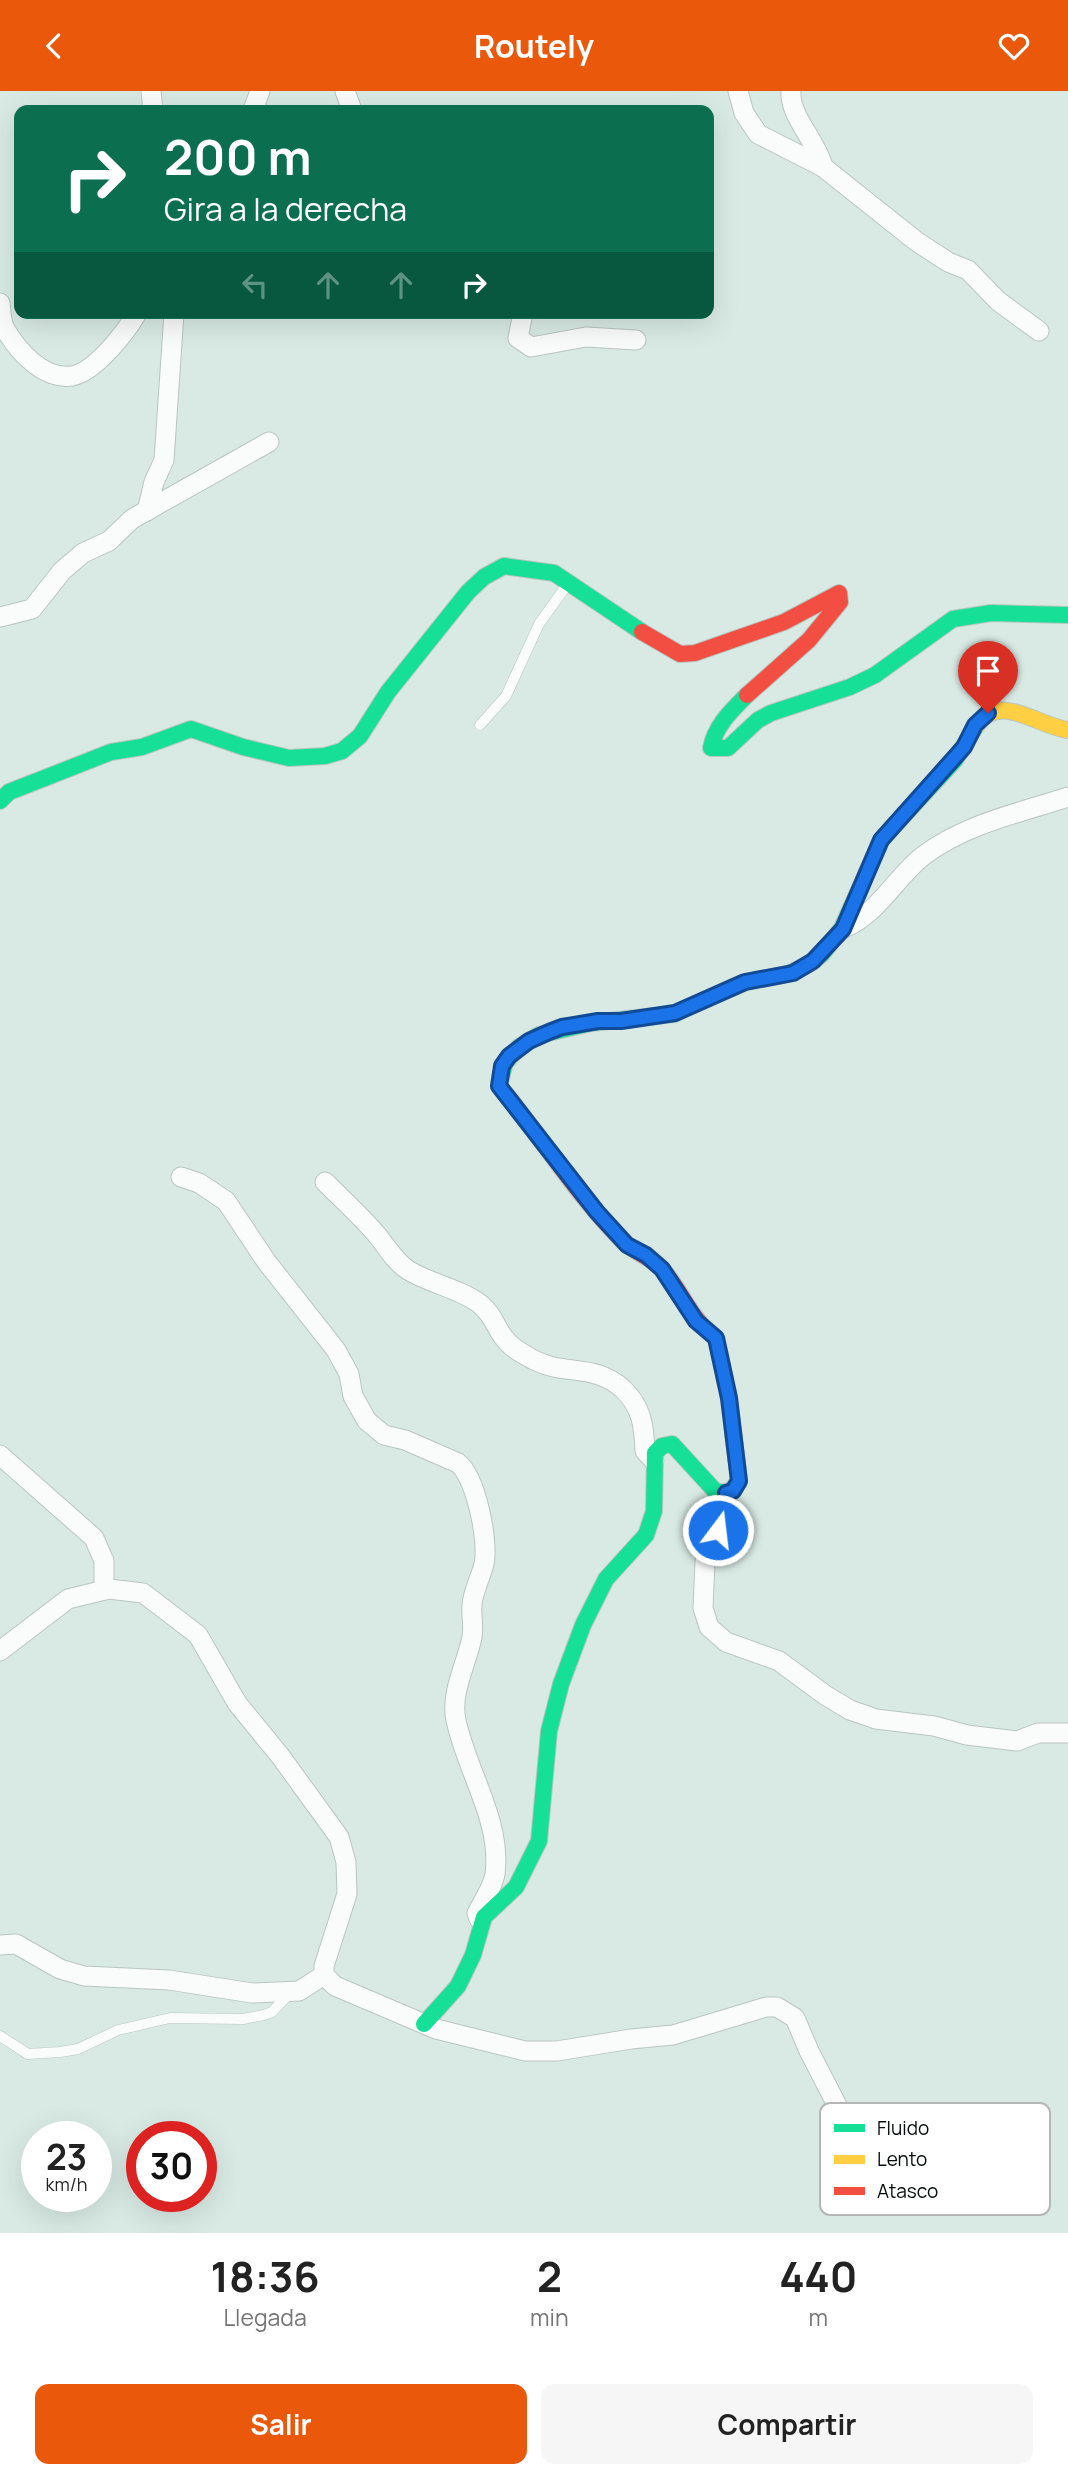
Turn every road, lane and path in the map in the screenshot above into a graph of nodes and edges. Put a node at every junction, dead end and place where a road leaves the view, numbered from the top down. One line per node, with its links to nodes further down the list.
1 (738, 91): 3 (street)
2 (791, 91): 3 (street)
3 (823, 167): 8 (street)
4 (0, 303): 5 (street)
5 (134, 319)
6 (174, 319): 11 (street)
7 (522, 319): 9 (street)
8 (1039, 331)
9 (636, 340)
10 (269, 442): 11 (street)
11 (147, 511): 14 (street)
12 (569, 582): 13 (street); 15 (lane); 18 (street)
13 (1068, 615)
14 (0, 617)
15 (480, 725)
16 (1068, 730): 19 (street)
17 (1068, 797): 19 (street)
18 (0, 801)
19 (843, 929): 24 (street)
20 (181, 1177): 28 (street)
21 (325, 1182): 23 (street)
22 (0, 1455): 25 (street)
23 (654, 1461): 24 (street); 28 (street)
24 (726, 1493): 27 (street)
25 (104, 1590): 26 (street); 30 (street)
26 (0, 1651)
27 (1068, 1733)
28 (481, 1923): 32 (street)
29 (0, 1945): 31 (street)
30 (324, 1975): 31 (street); 32 (street)
31 (291, 1993): 33 (lane)
32 (424, 2024): 34 (street)
33 (0, 2036)
34 (835, 2103)

